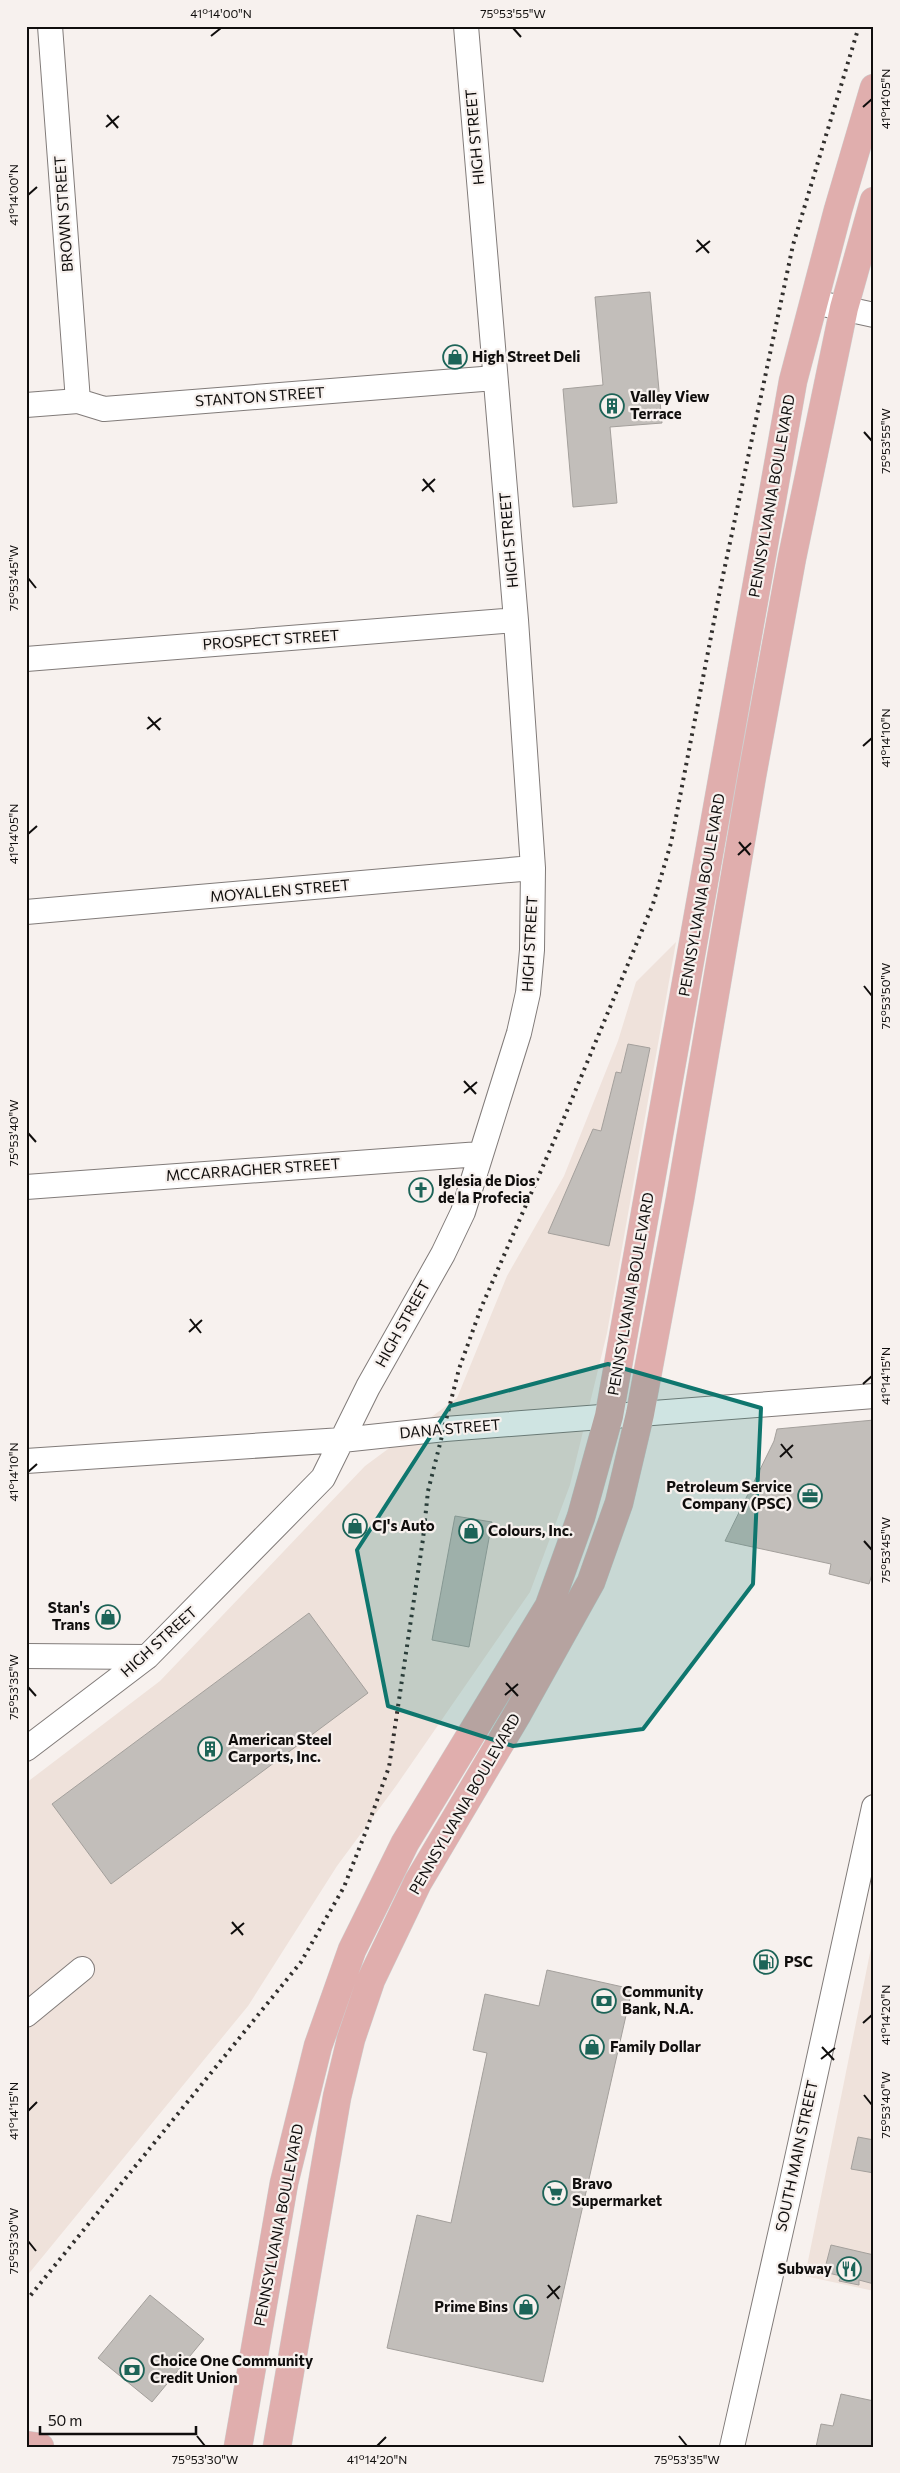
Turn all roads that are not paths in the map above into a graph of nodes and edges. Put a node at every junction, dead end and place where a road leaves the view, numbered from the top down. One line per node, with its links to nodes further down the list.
1 (50, 26): 9 (street, BROWN STREET)
2 (466, 26): 8 (street, HIGH STREET)
3 (874, 88): 5 (main road, PENNSYLVANIA BOULEVARD)
4 (874, 201): 6 (main road, PENNSYLVANIA BOULEVARD)
5 (814, 302): 6 (street); 19 (main road, PENNSYLVANIA BOULEVARD)
6 (844, 308): 7 (street); 18 (main road, PENNSYLVANIA BOULEVARD)
7 (874, 315)
8 (495, 378): 9 (street, STANTON STREET); 11 (street, HIGH STREET)
9 (78, 401): 10 (street, STANTON STREET)
10 (26, 405)
11 (516, 620): 12 (street, PROSPECT STREET); 13 (street, HIGH STREET)
12 (26, 659)
13 (533, 868): 14 (street, MOYALLEN STREET); 15 (street, HIGH STREET)
14 (26, 912)
15 (480, 1154): 16 (street, MCCARRAGHER STREET); 20 (street, HIGH STREET)
16 (26, 1187)
17 (874, 1396): 18 (street, DANA STREET)
18 (640, 1414): 19 (street, DANA STREET); 31 (main road, PENNSYLVANIA BOULEVARD)
19 (609, 1416): 20 (street, DANA STREET); 30 (main road, PENNSYLVANIA BOULEVARD)
20 (342, 1440): 21 (street, DANA STREET); 23 (street, HIGH STREET)
21 (26, 1461)
22 (26, 1656): 23 (street)
23 (147, 1657): 24 (street, HIGH STREET)
24 (26, 1749)
25 (872, 1819): 32 (street, SOUTH MAIN STREET)
26 (82, 1969): 27 (street)
27 (26, 2015)
28 (26, 2445): 29 (main road)
29 (40, 2447)
30 (238, 2447)
31 (277, 2447)
32 (732, 2447)

